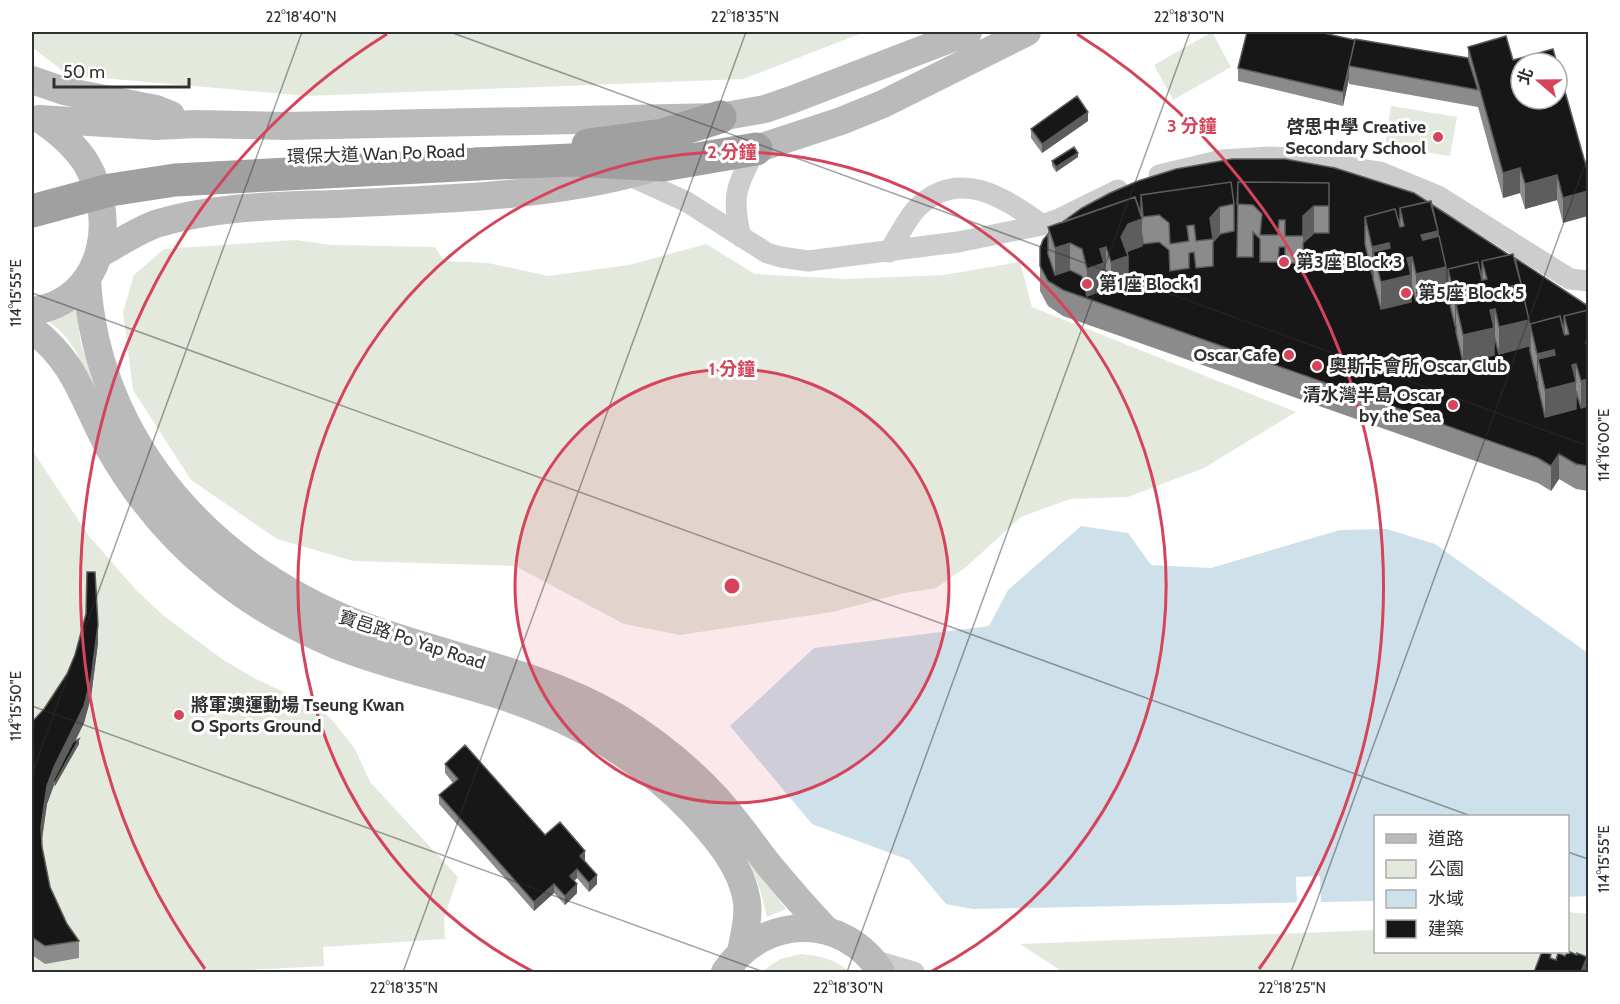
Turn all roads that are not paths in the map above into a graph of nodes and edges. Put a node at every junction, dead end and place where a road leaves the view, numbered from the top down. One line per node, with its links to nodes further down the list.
1 (968, 32): 4 (main road, 環保大道 Wan Po Road)
2 (1027, 32): 7 (main road, 環保大道 Wan Po Road)
3 (32, 80): 6 (main road)
4 (720, 117): 6 (main road, 環保大道 Wan Po Road); 8 (highway, 環保大道 Wan Po Road)
5 (35, 118): 6 (main road, 環保大道 Wan Po Road); 16 (main road)
6 (196, 123)
7 (756, 149): 9 (highway, 環保大道 Wan Po Road); 14 (street)
8 (476, 157): 9 (highway, 環保大道 Wan Po Road); 11 (highway, 環保大道 Wan Po Road); 12 (highway, 環保大道 Wan Po Road, bridge)
9 (663, 165): 10 (main road, 環保大道 Wan Po Road)
10 (628, 175): 14 (street); 16 (main road, 環保大道 Wan Po Road)
11 (32, 198)
12 (32, 211)
13 (1042, 225): 15 (street); 15 (street); 18 (street)
14 (741, 237): 15 (street)
15 (889, 252)
16 (99, 254): 17 (main road)
17 (87, 280): 19 (main road); 21 (main road, 寶邑路 Po Yap Road)
18 (1588, 281)
19 (32, 311)
20 (32, 329): 22 (main road, 寶邑路 Po Yap Road)
21 (827, 931): 22 (main road, 寶邑路 Po Yap Road); 23 (main road, 寶邑路 Po Yap Road)
22 (733, 962)
23 (877, 966): 24 (street)
24 (914, 972)

